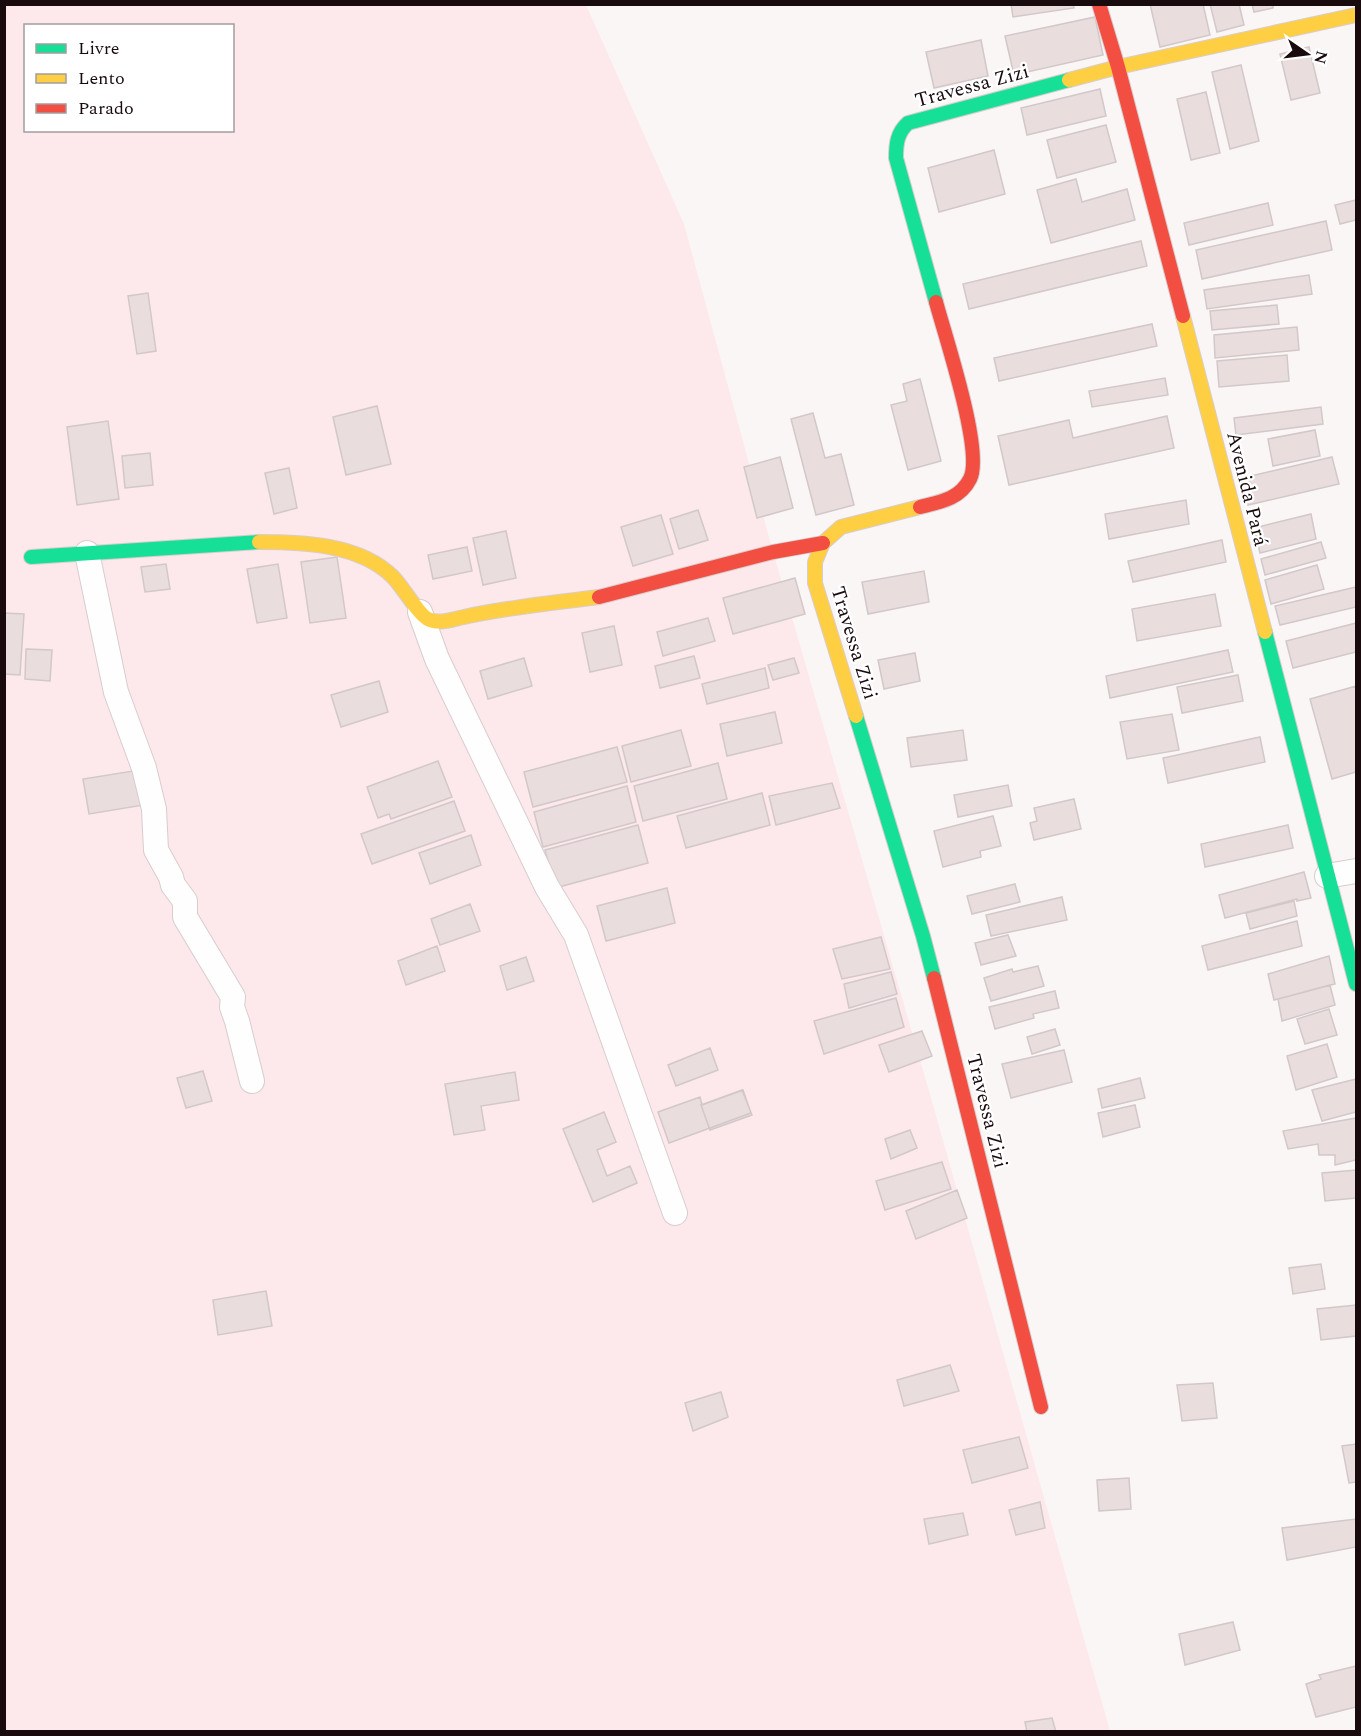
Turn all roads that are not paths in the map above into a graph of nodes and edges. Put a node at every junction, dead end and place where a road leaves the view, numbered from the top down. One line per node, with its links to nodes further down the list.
1 (1099, 4): 3 (street, Avenida Pará)
2 (1356, 15): 3 (street, Travessa Zizi)
3 (1118, 67): 4 (street, Travessa Zizi); 9 (street, Avenida Pará)
4 (823, 543): 7 (street); 13 (street, Travessa Zizi)
5 (87, 553): 6 (street); 7 (street); 11 (street)
6 (32, 557)
7 (420, 612): 12 (street)
8 (1356, 871): 9 (street)
9 (1327, 876): 10 (street, Avenida Pará)
10 (1356, 984)
11 (252, 1081)
12 (675, 1212)
13 (1041, 1407)

